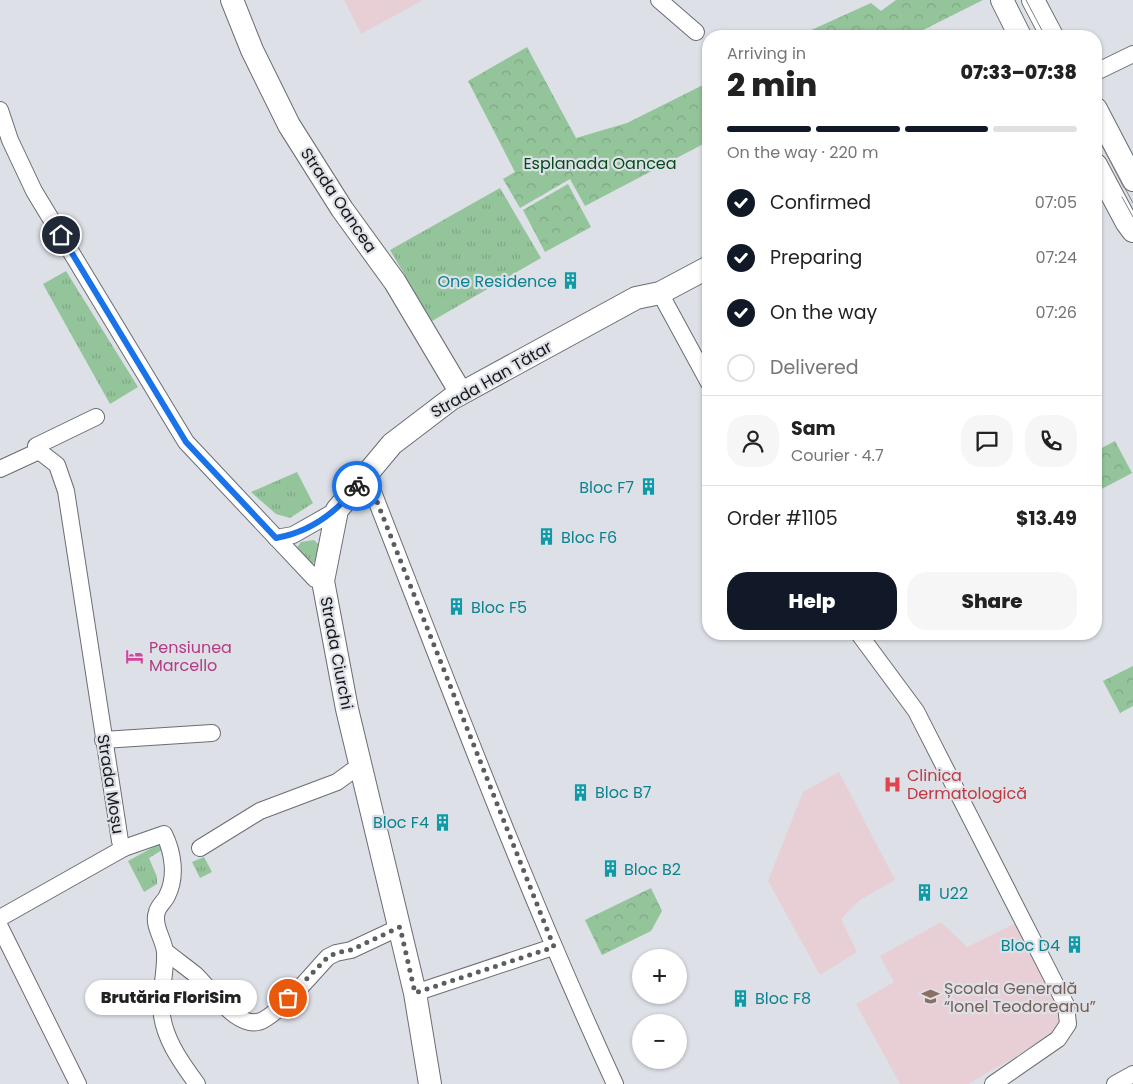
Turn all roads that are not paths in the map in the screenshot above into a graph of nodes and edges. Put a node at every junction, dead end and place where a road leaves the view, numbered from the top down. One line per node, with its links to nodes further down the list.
1 (232, 0): 18 (street, Strada Oancea)
2 (658, 0): 7 (street)
3 (1002, 0): 5 (street)
4 (1033, 0): 6 (street)
5 (1017, 30)
6 (1049, 30)
7 (696, 32)
8 (1133, 54): 9 (street)
9 (1102, 69)
10 (0, 110): 24 (street, Strada Ciurchi)
11 (1102, 121): 13 (street)
12 (1102, 176): 14 (street)
13 (1133, 180)
14 (1133, 231)
15 (702, 271): 16 (street, Strada Han Tătar)
16 (660, 293): 17 (street); 18 (street, Strada Han Tătar)
17 (702, 370)
18 (461, 393): 22 (street, Strada Han Tătar)
19 (96, 417): 20 (street)
20 (39, 451): 21 (street); 28 (street, Strada Moșu)
21 (0, 469)
22 (366, 474): 23 (street, Strada Han Tătar); 35 (street)
23 (337, 510): 24 (street); 25 (street, Strada Han Tătar)
24 (276, 538): 25 (street, Strada Ciurchi)
25 (323, 581): 29 (street, Strada Ciurchi)
26 (863, 640): 43 (street)
27 (212, 733): 28 (street)
28 (104, 740): 30 (street, Strada Moșu)
29 (362, 769): 31 (street); 34 (street, Strada Ciurchi)
30 (124, 848): 32 (street); 36 (street, Strada Moșu)
31 (200, 848)
32 (0, 918)
33 (0, 927): 39 (street)
34 (400, 927): 36 (street); 37 (street, Strada Ciurchi)
35 (554, 947): 37 (street); 42 (street)
36 (165, 951): 40 (street, Strada Moșu)
37 (415, 993): 41 (street, Strada Ciurchi)
38 (1133, 1074): 44 (street)
39 (78, 1084)
40 (197, 1084)
41 (430, 1084)
42 (615, 1084)
43 (993, 1084)
44 (1115, 1084)

